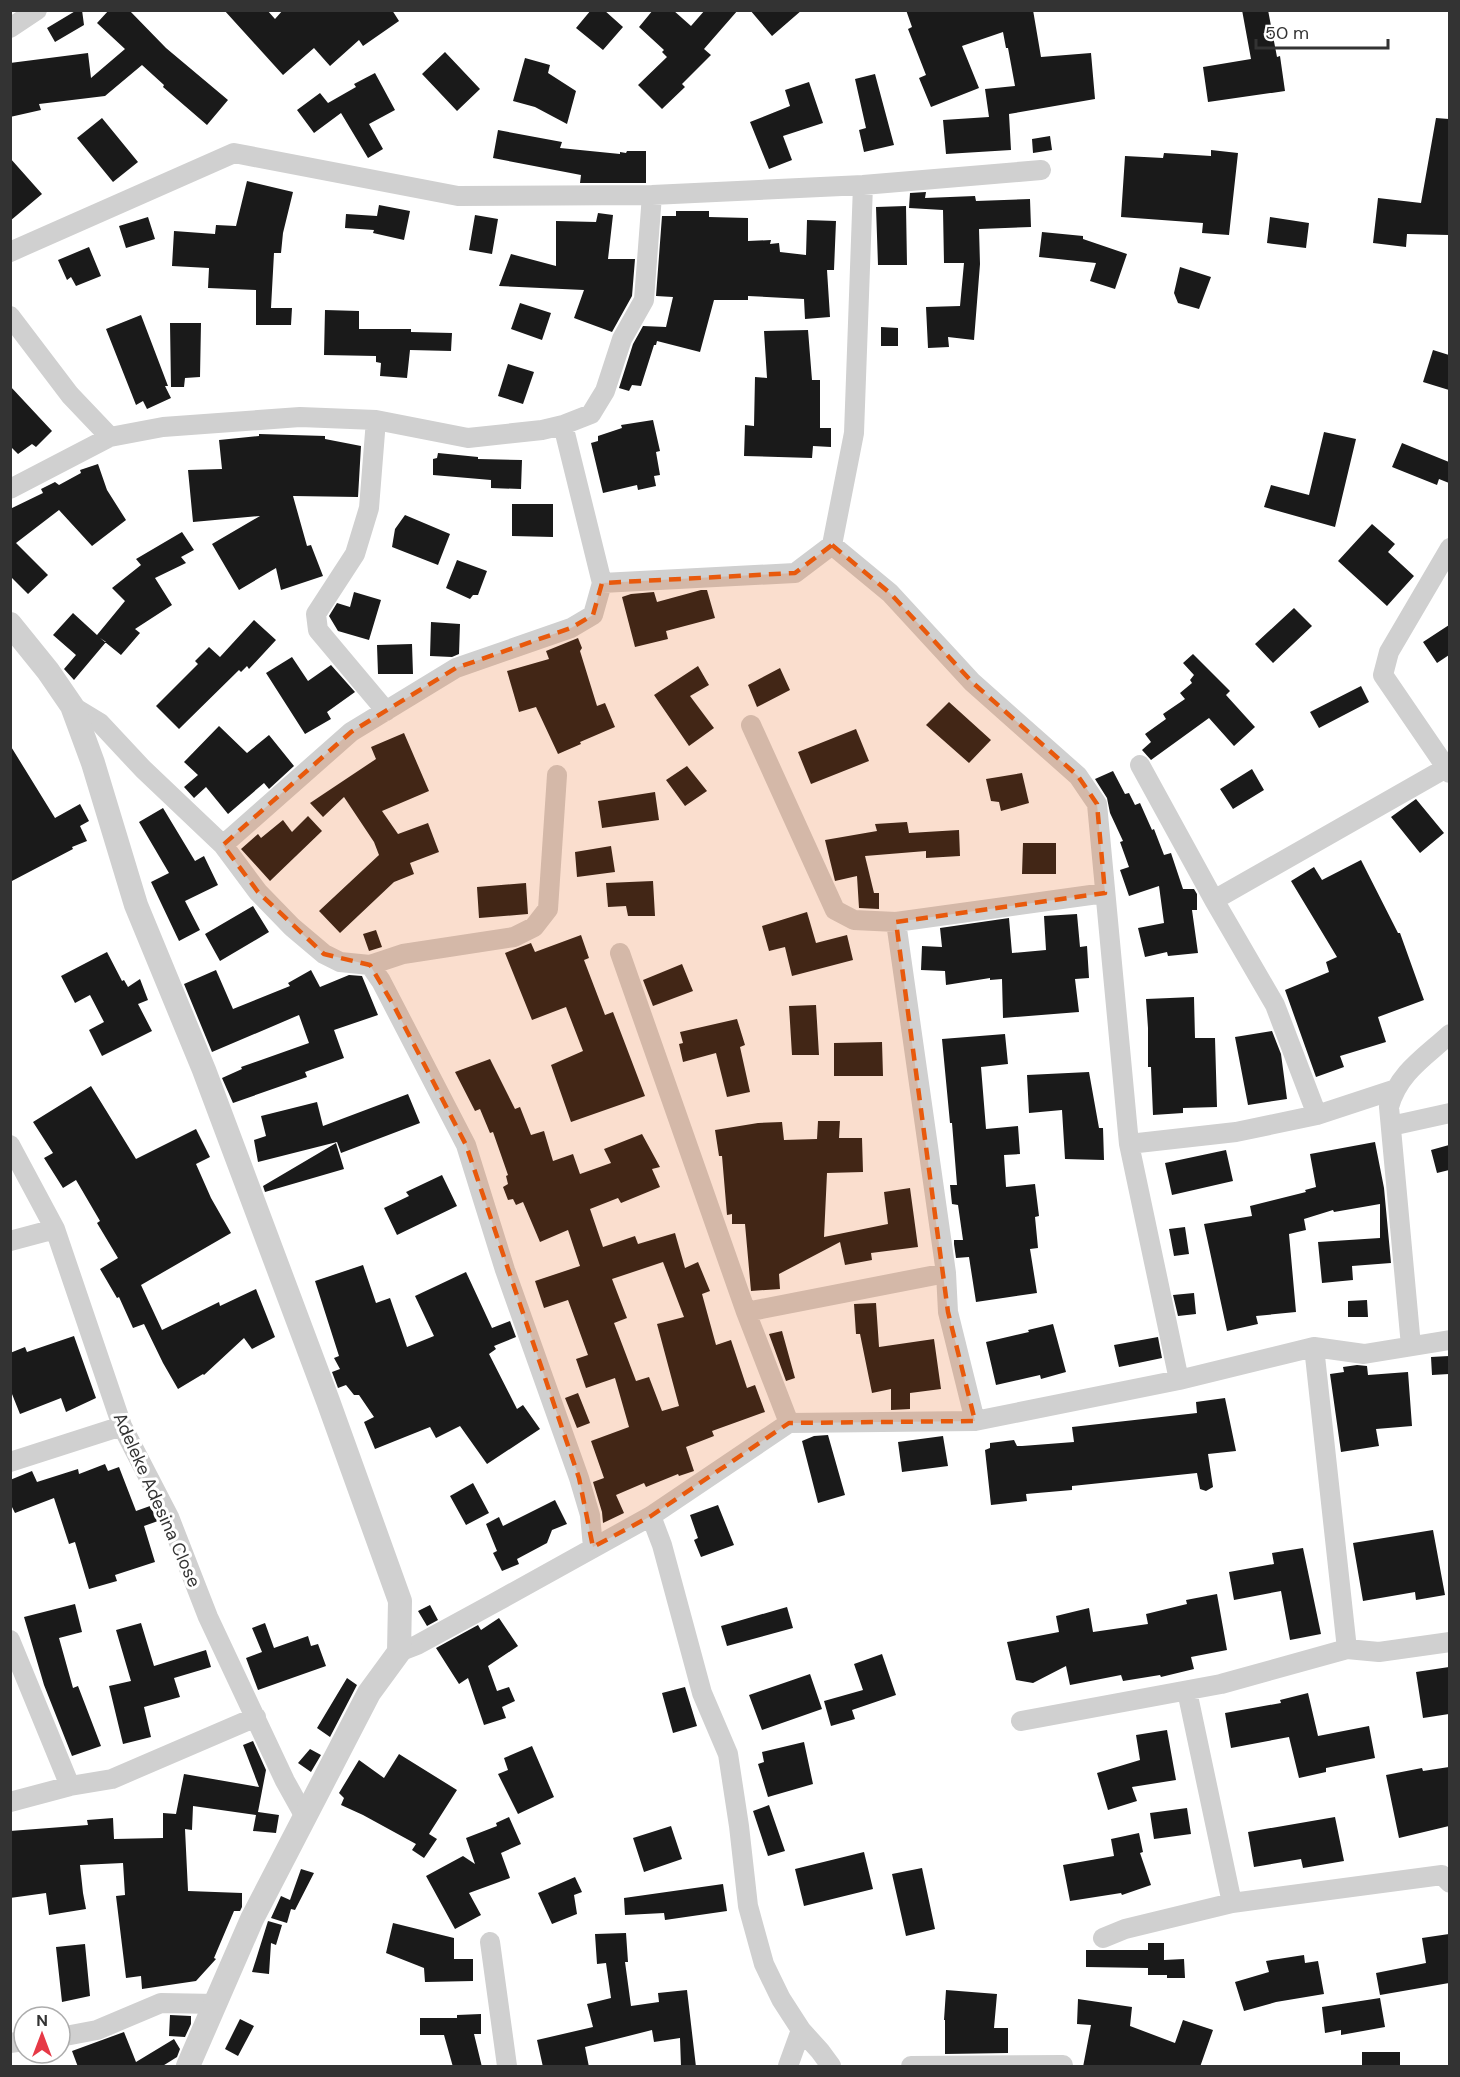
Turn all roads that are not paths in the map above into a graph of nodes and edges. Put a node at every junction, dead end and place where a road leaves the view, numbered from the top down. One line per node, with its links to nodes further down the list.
1 (37, 10): 2 (street)
2 (10, 28)
3 (1041, 170): 4 (street)
4 (863, 185): 5 (street); 12 (street)
5 (652, 195): 6 (street); 9 (street)
6 (10, 252)
7 (10, 316): 10 (street)
8 (376, 420): 9 (street); 10 (street); 17 (street)
9 (563, 425): 14 (street)
10 (110, 437): 11 (street)
11 (10, 489)
12 (832, 545): 14 (street); 23 (street)
13 (1449, 549): 20 (street)
14 (602, 584): 17 (street)
15 (10, 624): 16 (street)
16 (72, 706): 22 (street); 52 (street)
17 (386, 711): 22 (street)
18 (751, 725): 25 (street)
19 (1140, 765): 24 (street)
20 (1448, 770): 24 (street)
21 (557, 775): 27 (street)
22 (223, 845): 27 (street)
23 (1105, 893): 25 (street); 33 (street)
24 (1214, 900): 31 (street)
25 (896, 922): 37 (street)
26 (620, 953): 38 (street)
27 (370, 965): 48 (street)
28 (1449, 1034): 29 (street)
29 (1393, 1090): 31 (street); 32 (street)
30 (1449, 1113): 32 (street)
31 (1317, 1115): 33 (street)
32 (1391, 1126): 40 (street)
33 (1129, 1144): 42 (street)
34 (10, 1145): 35 (street, Adeleke Adesina Close)
35 (54, 1229): 36 (street); 45 (street, Adeleke Adesina Close)
36 (10, 1241)
37 (946, 1273): 38 (street); 43 (street)
38 (746, 1312): 44 (street)
39 (1449, 1340): 40 (street)
40 (1411, 1346): 41 (street)
41 (1314, 1347): 42 (street); 51 (street)
42 (1179, 1380): 43 (street)
43 (975, 1421): 44 (street)
44 (789, 1423): 47 (street)
45 (122, 1426): 46 (street); 54 (street, Adeleke Adesina Close)
46 (10, 1462)
47 (651, 1516): 48 (street); 64 (street)
48 (594, 1547): 52 (street)
49 (10, 1640): 56 (street)
50 (1449, 1642): 51 (street)
51 (1347, 1649): 53 (street)
52 (399, 1652): 58 (street)
53 (1187, 1691): 55 (street); 60 (street)
54 (256, 1717): 56 (street); 58 (street, Adeleke Adesina Close)
55 (1022, 1721)
56 (70, 1786): 57 (street)
57 (10, 1802)
58 (305, 1816): 63 (street)
59 (1449, 1883): 60 (street)
60 (1232, 1904): 61 (street)
61 (1103, 1938)
62 (490, 1942): 68 (street)
63 (216, 2004): 65 (street); 67 (street)
64 (801, 2030): 69 (street); 70 (street)
65 (72, 2035)
66 (1063, 2065): 71 (street)
67 (188, 2067)
68 (507, 2067)
69 (788, 2067)
70 (831, 2067)
71 (911, 2067)

